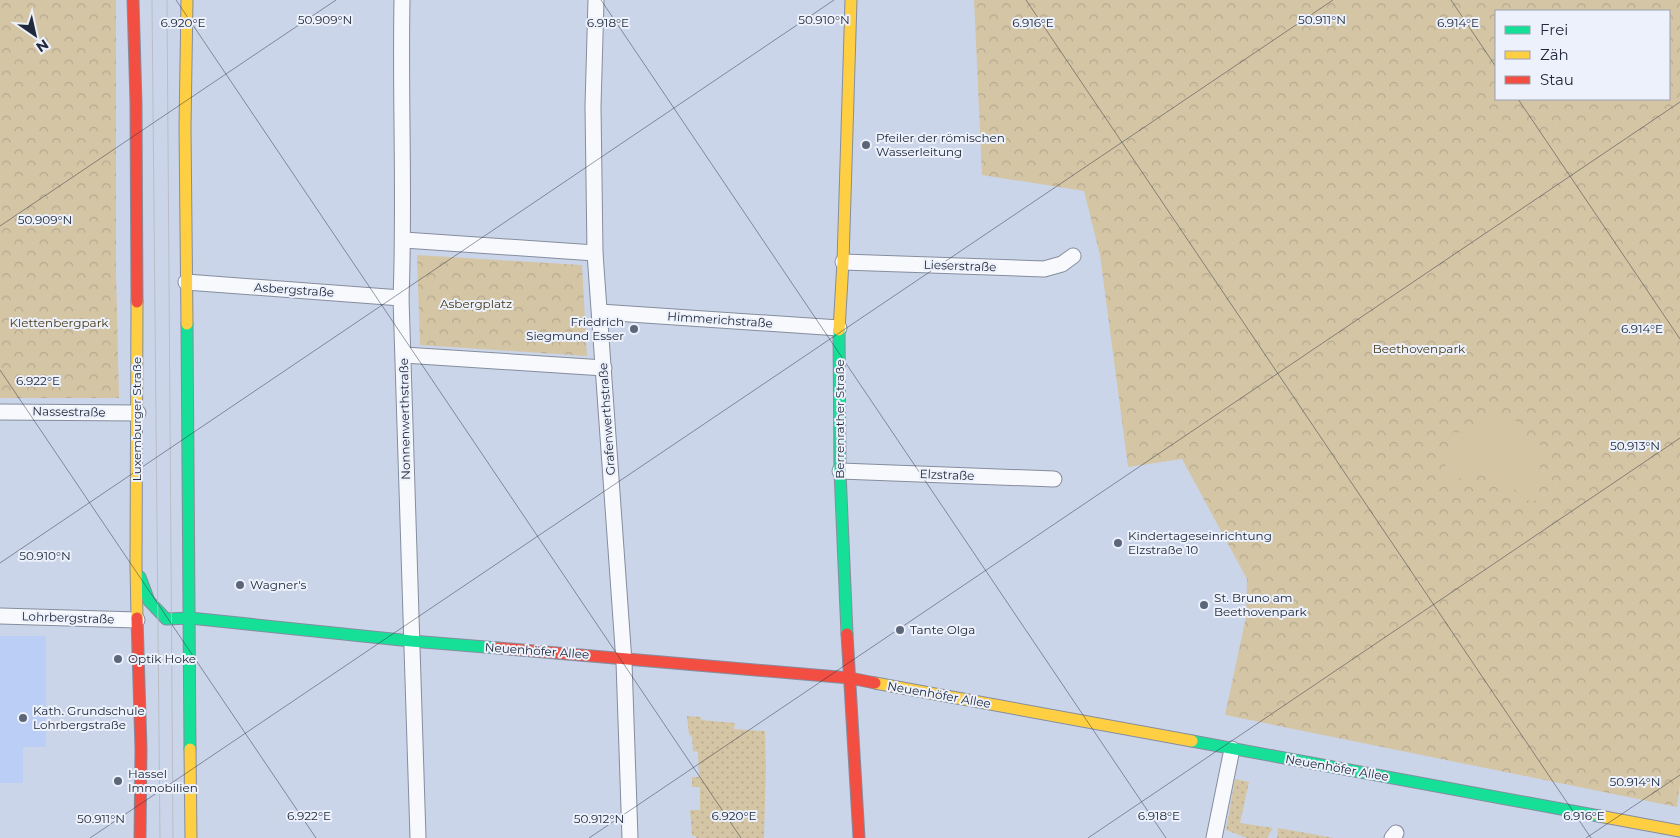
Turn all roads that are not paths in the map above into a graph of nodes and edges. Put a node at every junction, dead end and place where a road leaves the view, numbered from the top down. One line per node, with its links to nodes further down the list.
1 (133, 0): 17 (street, Luxemburger Straße)
2 (187, 0): 10 (street)
3 (402, 0): 6 (street, Nonnenwerthstraße)
4 (596, 0): 7 (street, Grafenwerthstraße)
5 (851, 0): 9 (street, Berrenrather Straße)
6 (404, 240): 7 (street); 11 (street, Nonnenwerthstraße)
7 (596, 252): 12 (street, Grafenwerthstraße)
8 (1073, 256): 9 (street, Lieserstraße)
9 (843, 262): 13 (street, Berrenrather Straße)
10 (186, 282): 11 (street, Asbergstraße); 22 (street)
11 (401, 298): 14 (street, Nonnenwerthstraße)
12 (600, 312): 13 (street, Himmerichstraße); 15 (street, Grafenwerthstraße)
13 (840, 328): 18 (street, Berrenrather Straße)
14 (404, 355): 15 (street); 26 (street, Nonnenwerthstraße)
15 (604, 368): 27 (street, Grafenwerthstraße)
16 (0, 412): 17 (street, Nassestraße)
17 (138, 413): 20 (street, Luxemburger Straße)
18 (840, 471): 19 (street, Elzstraße); 28 (street, Berrenrather Straße)
19 (1054, 479)
20 (136, 566): 23 (street, Luxemburger Straße); 24 (street)
21 (0, 616): 23 (street, Lohrbergstraße)
22 (190, 618): 24 (street, Neuenhöfer Allee); 26 (street, Neuenhöfer Allee); 33 (street)
23 (137, 620): 25 (street, Luxemburger Straße)
24 (159, 627): 25 (street)
25 (139, 644): 32 (street, Luxemburger Straße)
26 (411, 644): 27 (street, Neuenhöfer Allee); 34 (street, Nonnenwerthstraße)
27 (624, 658): 28 (street, Neuenhöfer Allee); 35 (street, Grafenwerthstraße)
28 (850, 678): 29 (street, Neuenhöfer Allee); 36 (street, Berrenrather Straße)
29 (1232, 749): 31 (street, Neuenhöfer Allee); 37 (street)
30 (1680, 831): 31 (street, Neuenhöfer Allee)
31 (1657, 832)
32 (140, 838)
33 (191, 838)
34 (418, 838)
35 (630, 838)
36 (859, 838)
37 (1214, 838)

